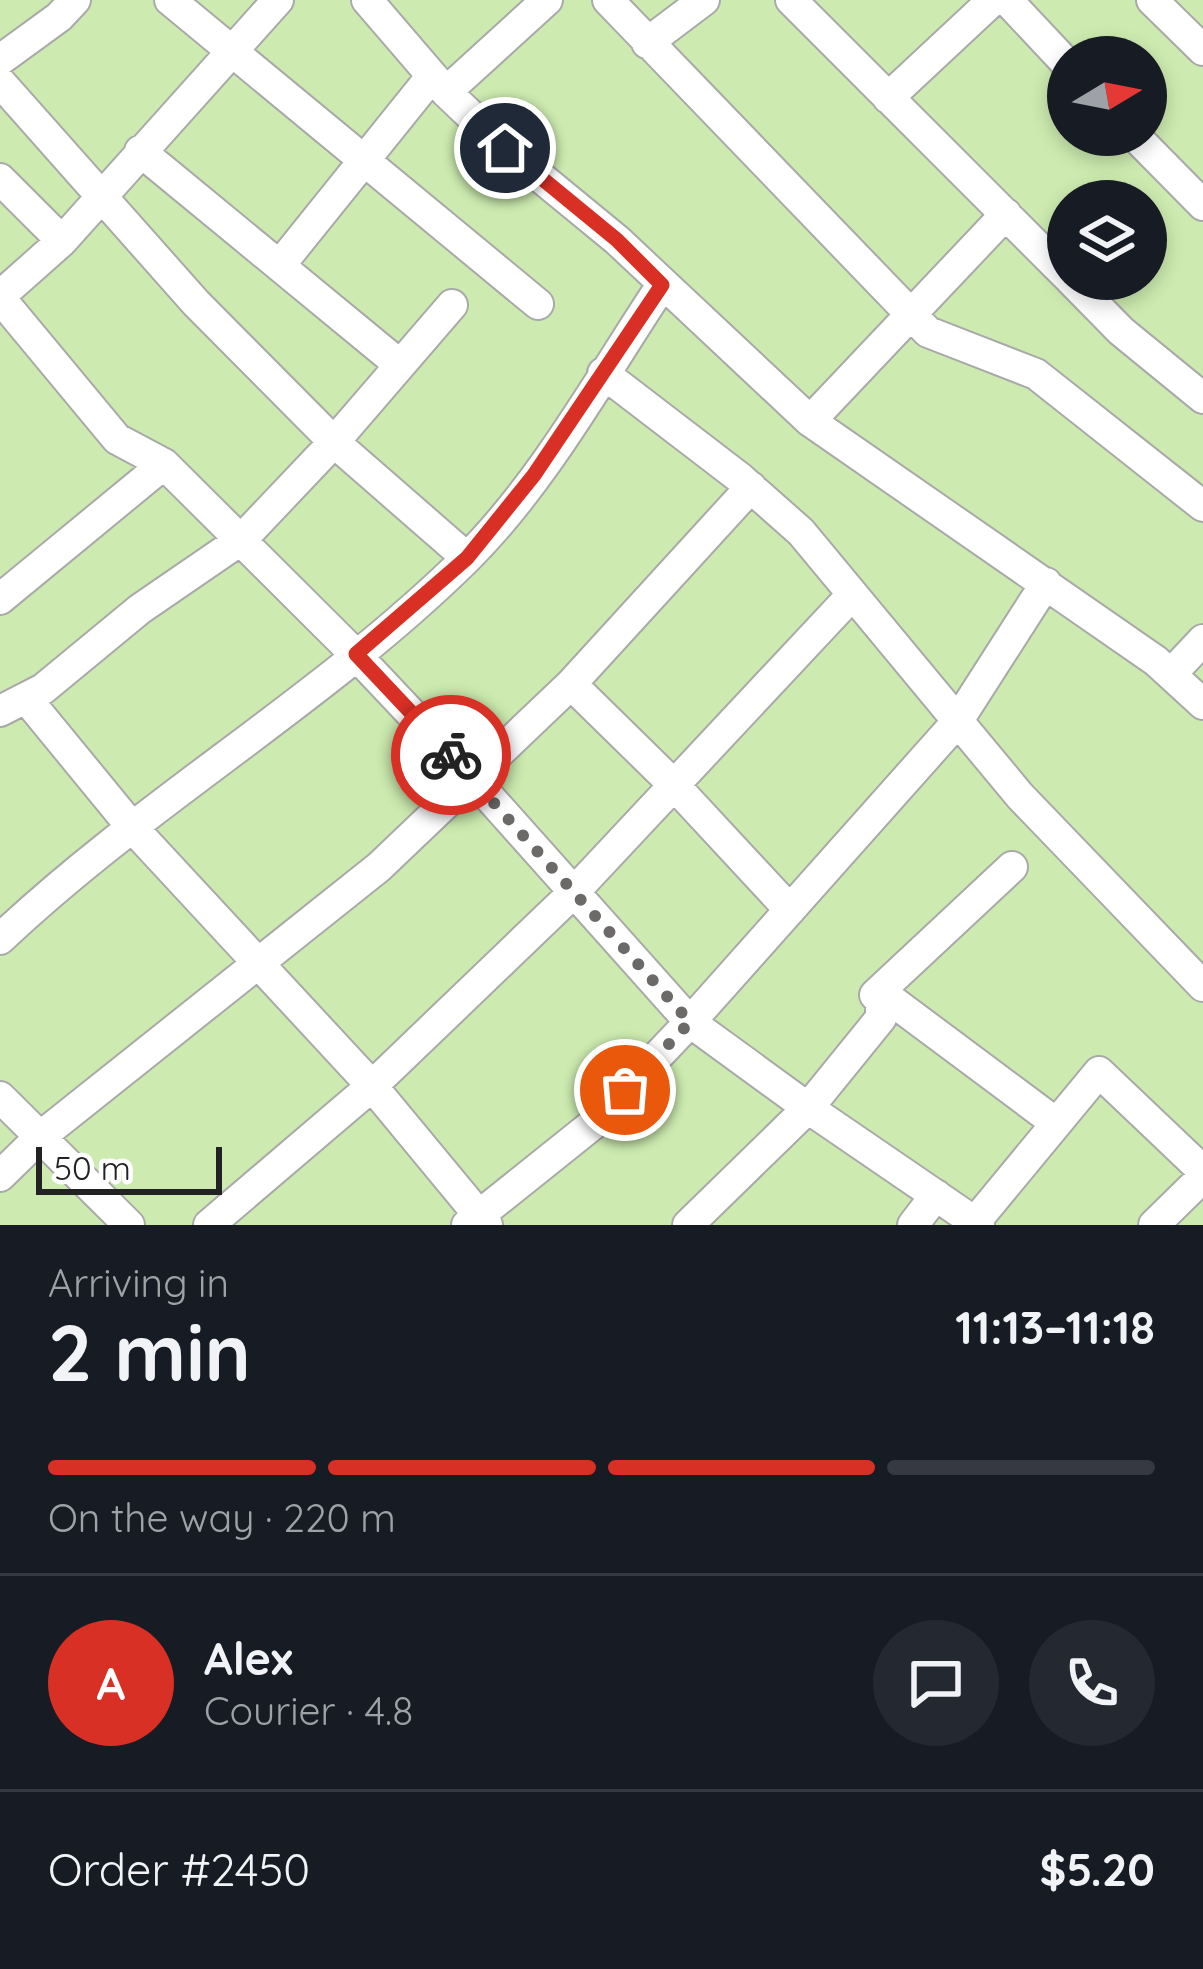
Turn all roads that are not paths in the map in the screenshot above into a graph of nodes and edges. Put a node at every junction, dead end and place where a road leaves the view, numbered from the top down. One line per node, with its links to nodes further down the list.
1 (170, 0): 15 (street)
2 (278, 0): 15 (street)
3 (367, 0): 18 (street)
4 (548, 0): 18 (street)
5 (608, 0): 12 (street)
6 (704, 0): 12 (street)
7 (791, 0): 19 (street)
8 (993, 0): 19 (street)
9 (1007, 0): 13 (street)
10 (1171, 5): 14 (street)
11 (59, 6): 16 (street)
12 (646, 43): 35 (street)
13 (1047, 43)
14 (1203, 50)
15 (231, 52): 20 (street); 22 (street)
16 (0, 60)
17 (0, 82): 24 (street)
18 (439, 84): 22 (street); 30 (street)
19 (888, 98): 26 (street)
20 (140, 151): 24 (street); 29 (street)
21 (1154, 156): 25 (street)
22 (361, 160): 29 (street); 33 (street)
23 (0, 178): 27 (street)
24 (100, 197): 27 (street); 40 (street)
25 (1203, 206)
26 (1006, 214): 28 (street); 35 (street)
27 (62, 241): 31 (street)
28 (1047, 256)
29 (280, 265): 36 (street)
30 (662, 285): 37 (street); 39 (street)
31 (0, 297): 41 (street)
32 (1091, 300): 38 (street)
33 (538, 304)
34 (452, 305): 36 (street)
35 (909, 316): 39 (street); 43 (street)
36 (400, 365): 40 (street)
37 (603, 373): 42 (street); 45 (street)
38 (1203, 398)
39 (810, 421): 46 (street)
40 (334, 442): 44 (street); 45 (street)
41 (164, 464): 44 (street); 48 (street)
42 (752, 488): 47 (street); 52 (street)
43 (1203, 506)
44 (242, 539): 50 (street); 53 (street)
45 (467, 558): 50 (street)
46 (1046, 583): 51 (street); 55 (street)
47 (852, 595): 55 (street); 57 (street)
48 (0, 599)
49 (1203, 640): 51 (street)
50 (356, 654): 56 (street); 58 (street)
51 (1171, 674): 54 (street)
52 (571, 684): 56 (street); 57 (street)
53 (9, 702): 58 (street)
54 (1203, 704)
55 (957, 722): 61 (street); 64 (street)
56 (474, 780): 60 (street); 63 (street)
57 (674, 785): 60 (street); 61 (street)
58 (131, 826): 62 (street); 63 (street)
59 (1012, 867): 65 (street)
60 (572, 893): 66 (street); 67 (street)
61 (790, 910): 66 (street)
62 (0, 939)
63 (256, 963): 67 (street); 71 (street)
64 (1203, 986)
65 (879, 991): 69 (street); 70 (street)
66 (690, 1022): 69 (street); 76 (street)
67 (372, 1086): 76 (street); 79 (street)
68 (0, 1097): 71 (street)
69 (808, 1108): 74 (street); 75 (street)
70 (1056, 1124): 72 (street); 77 (street)
71 (40, 1137): 73 (street); 78 (street)
72 (1203, 1174): 81 (street)
73 (0, 1176)
74 (936, 1195): 77 (street); 80 (street)
75 (708, 1219)
76 (477, 1222)
77 (977, 1223)
78 (129, 1225)
79 (209, 1225)
80 (913, 1225)
81 (1154, 1225)

